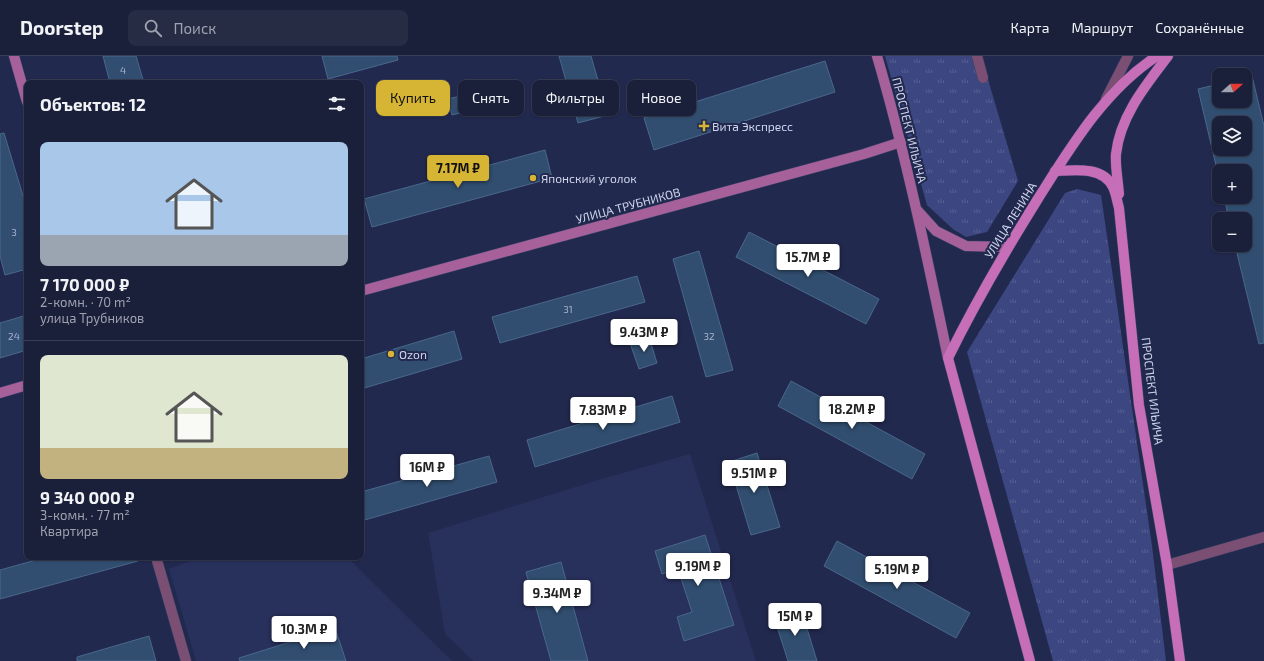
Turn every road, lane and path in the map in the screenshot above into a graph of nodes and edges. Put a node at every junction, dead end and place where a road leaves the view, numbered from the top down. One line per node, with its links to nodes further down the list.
1 (14, 56): 8 (street)
2 (877, 56): 10 (street, ПРОСПЕКТ ИЛЬИЧА)
3 (977, 56): 7 (street)
4 (1128, 56): 9 (street, УЛИЦА ЛЕНИНА)
5 (1157, 56): 9 (main road, УЛИЦА ЛЕНИНА)
6 (1168, 56): 12 (main road)
7 (983, 78)
8 (24, 91)
9 (1104, 103): 11 (main road, УЛИЦА ЛЕНИНА)
10 (900, 142): 13 (street, ПРОСПЕКТ ИЛЬИЧА); 15 (street, УЛИЦА ТРУБНИКОВ)
11 (1055, 171): 12 (main road, ПРОСПЕКТ ИЛЬИЧА); 14 (main road, УЛИЦА ЛЕНИНА)
12 (1120, 208): 21 (main road, ПРОСПЕКТ ИЛЬИЧА)
13 (917, 210): 14 (street, ПРОСПЕКТ ИЛЬИЧА); 16 (street, ПРОСПЕКТ ИЛЬИЧА)
14 (1008, 247): 16 (main road, УЛИЦА ЛЕНИНА)
15 (364, 291)
16 (948, 358): 23 (main road, ПРОСПЕКТ ИЛЬИЧА)
17 (24, 386): 18 (street)
18 (0, 393)
19 (1264, 537): 21 (street)
20 (157, 560): 22 (street)
21 (1167, 565): 24 (main road, ПРОСПЕКТ ИЛЬИЧА)
22 (186, 661)
23 (1030, 661)
24 (1180, 661)

